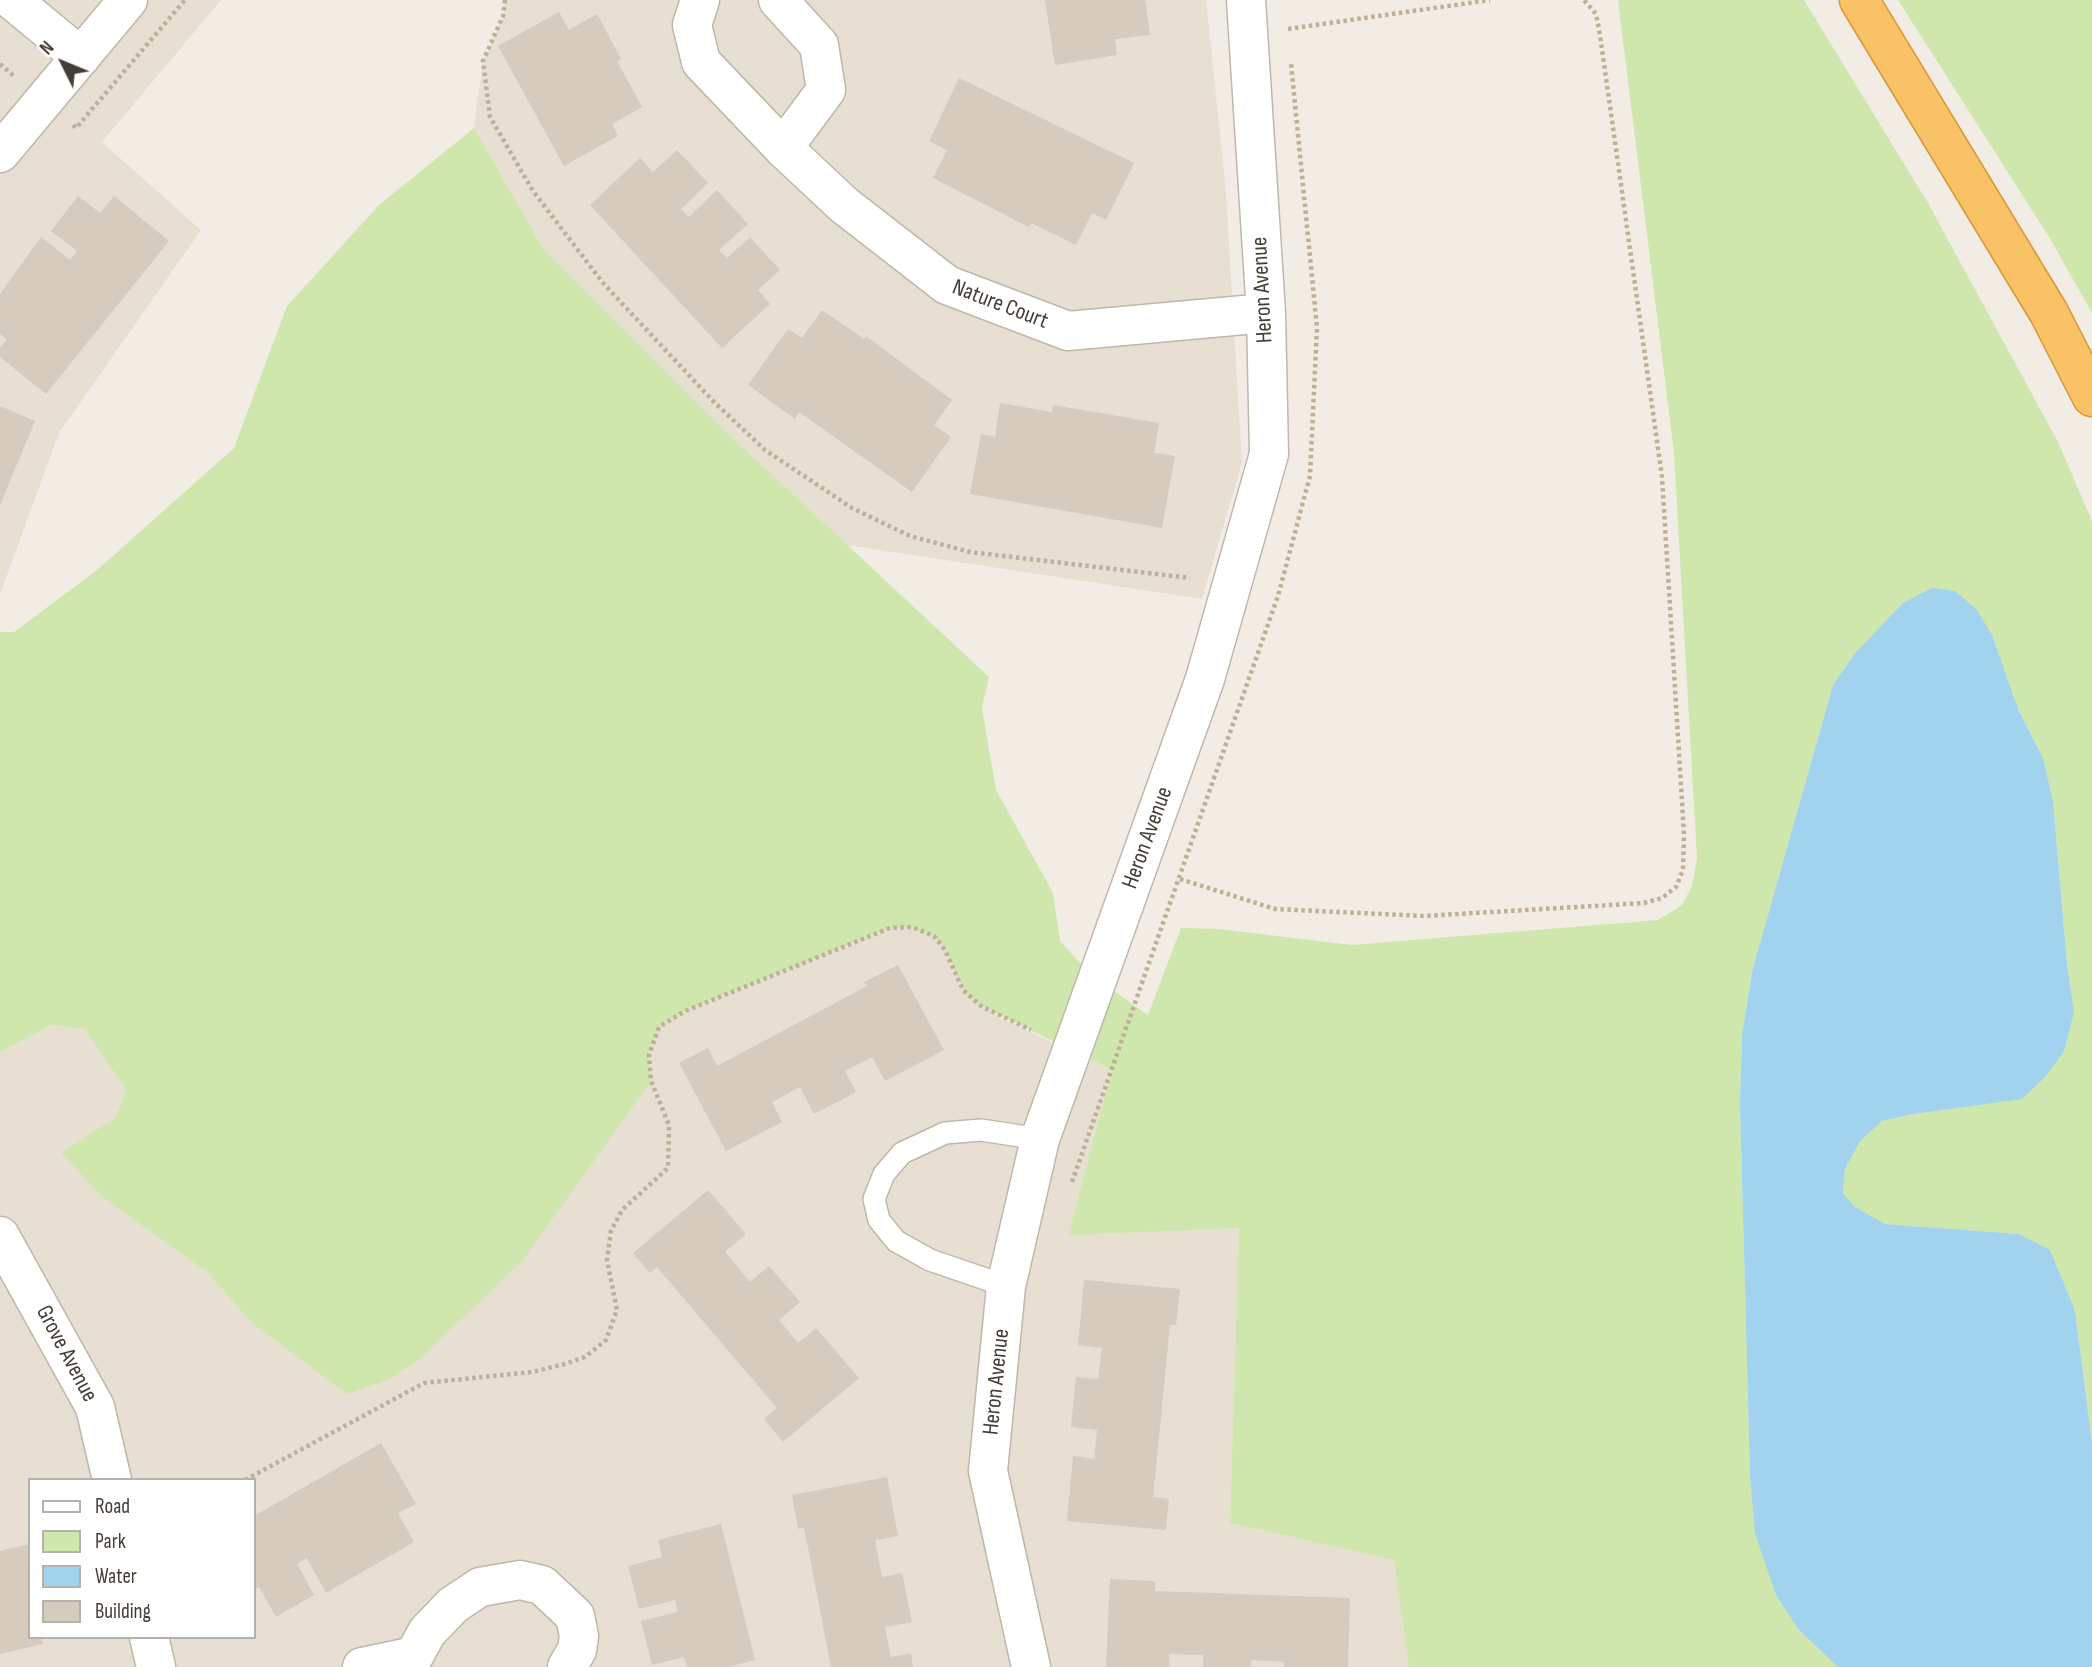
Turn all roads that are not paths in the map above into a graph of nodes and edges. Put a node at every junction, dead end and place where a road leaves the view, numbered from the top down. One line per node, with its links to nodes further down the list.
1 (12, 0): 7 (street)
2 (128, 0): 7 (street)
3 (700, 0): 8 (street, Nature Court)
4 (778, 0): 8 (street)
5 (1246, 0): 10 (street, Heron Avenue)
6 (1860, 0): 11 (highway)
7 (81, 57): 9 (street)
8 (783, 148): 10 (street, Nature Court)
9 (0, 153)
10 (1266, 313): 12 (street, Heron Avenue)
11 (2092, 397)
12 (1040, 1139): 14 (street, Heron Avenue); 14 (lane)
13 (0, 1236): 15 (street, Grove Avenue)
14 (1006, 1286): 21 (street, Heron Avenue)
15 (112, 1478)
16 (149, 1639): 18 (street)
17 (418, 1661): 19 (street); 20 (street)
18 (156, 1667)
19 (362, 1667)
20 (567, 1667)
21 (1031, 1667)

